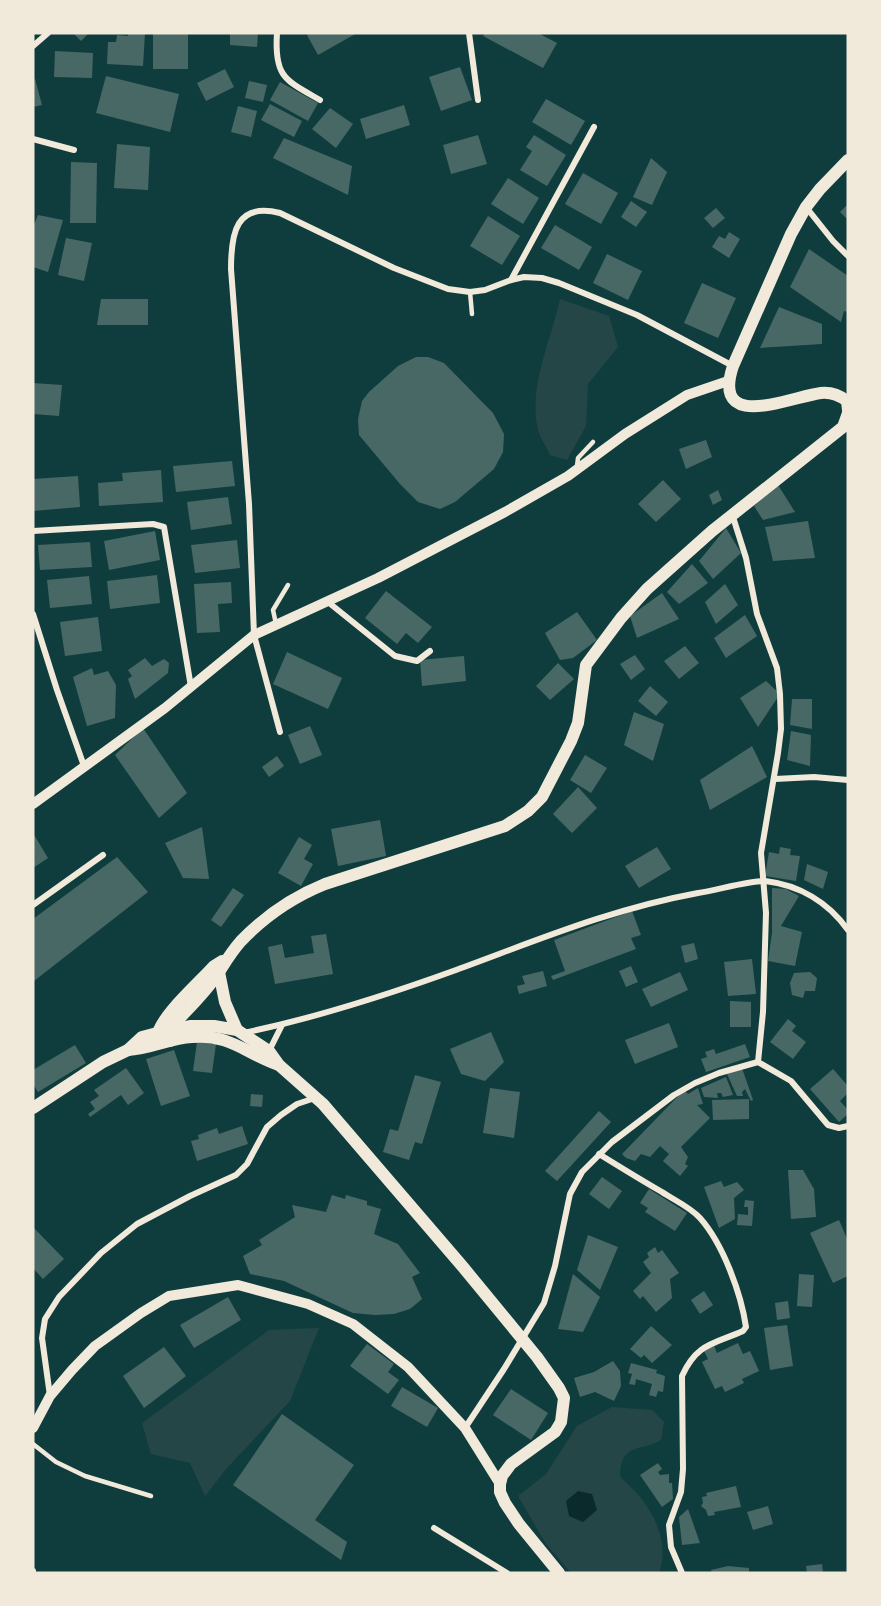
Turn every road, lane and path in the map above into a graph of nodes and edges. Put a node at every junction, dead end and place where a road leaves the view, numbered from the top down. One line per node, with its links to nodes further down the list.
1 (48, 33): 4 (street)
2 (277, 33): 5 (street)
3 (469, 33): 6 (street)
4 (33, 46)
5 (320, 100)
6 (478, 100)
7 (594, 128): 13 (street)
8 (33, 139): 9 (street)
9 (74, 150)
10 (848, 160): 11 (main road)
11 (806, 207): 12 (street); 16 (main road)
12 (848, 256)
13 (511, 280): 14 (street); 16 (street)
14 (470, 292): 15 (lane); 27 (street)
15 (472, 314)
16 (733, 366): 17 (main road)
17 (728, 381): 18 (main road); 20 (street)
18 (848, 411): 21 (main road)
19 (593, 442): 20 (lane)
20 (577, 470): 24 (street)
21 (732, 514): 32 (street); 39 (main road)
22 (33, 531): 29 (street)
23 (288, 585): 26 (lane)
24 (328, 601): 26 (street); 28 (street)
25 (33, 614): 31 (street)
26 (276, 624): 27 (street)
27 (254, 635): 29 (street); 30 (street)
28 (430, 651)
29 (191, 687): 31 (street)
30 (280, 732)
31 (84, 766): 34 (street)
32 (775, 779): 33 (street); 36 (street)
33 (848, 780)
34 (33, 804)
35 (103, 855): 37 (street)
36 (762, 881): 38 (street); 41 (street); 45 (street)
37 (33, 905)
38 (848, 930)
39 (226, 959): 40 (main road); 43 (main road)
40 (219, 972): 42 (main road); 43 (main road)
41 (282, 1025): 42 (street); 44 (street)
42 (240, 1031): 43 (main road); 44 (main road)
43 (163, 1037): 44 (main road); 47 (main road)
44 (267, 1055): 46 (main road)
45 (758, 1062): 48 (street); 49 (street)
46 (316, 1098): 50 (street); 54 (main road)
47 (33, 1108)
48 (848, 1126)
49 (599, 1154): 52 (street); 59 (street)
50 (50, 1396): 51 (street); 52 (street)
51 (33, 1428)
52 (465, 1428): 54 (street)
53 (33, 1444): 55 (lane)
54 (500, 1484): 58 (main road)
55 (151, 1496)
56 (434, 1528): 57 (street)
57 (507, 1573)
58 (559, 1573)
59 (682, 1573)

